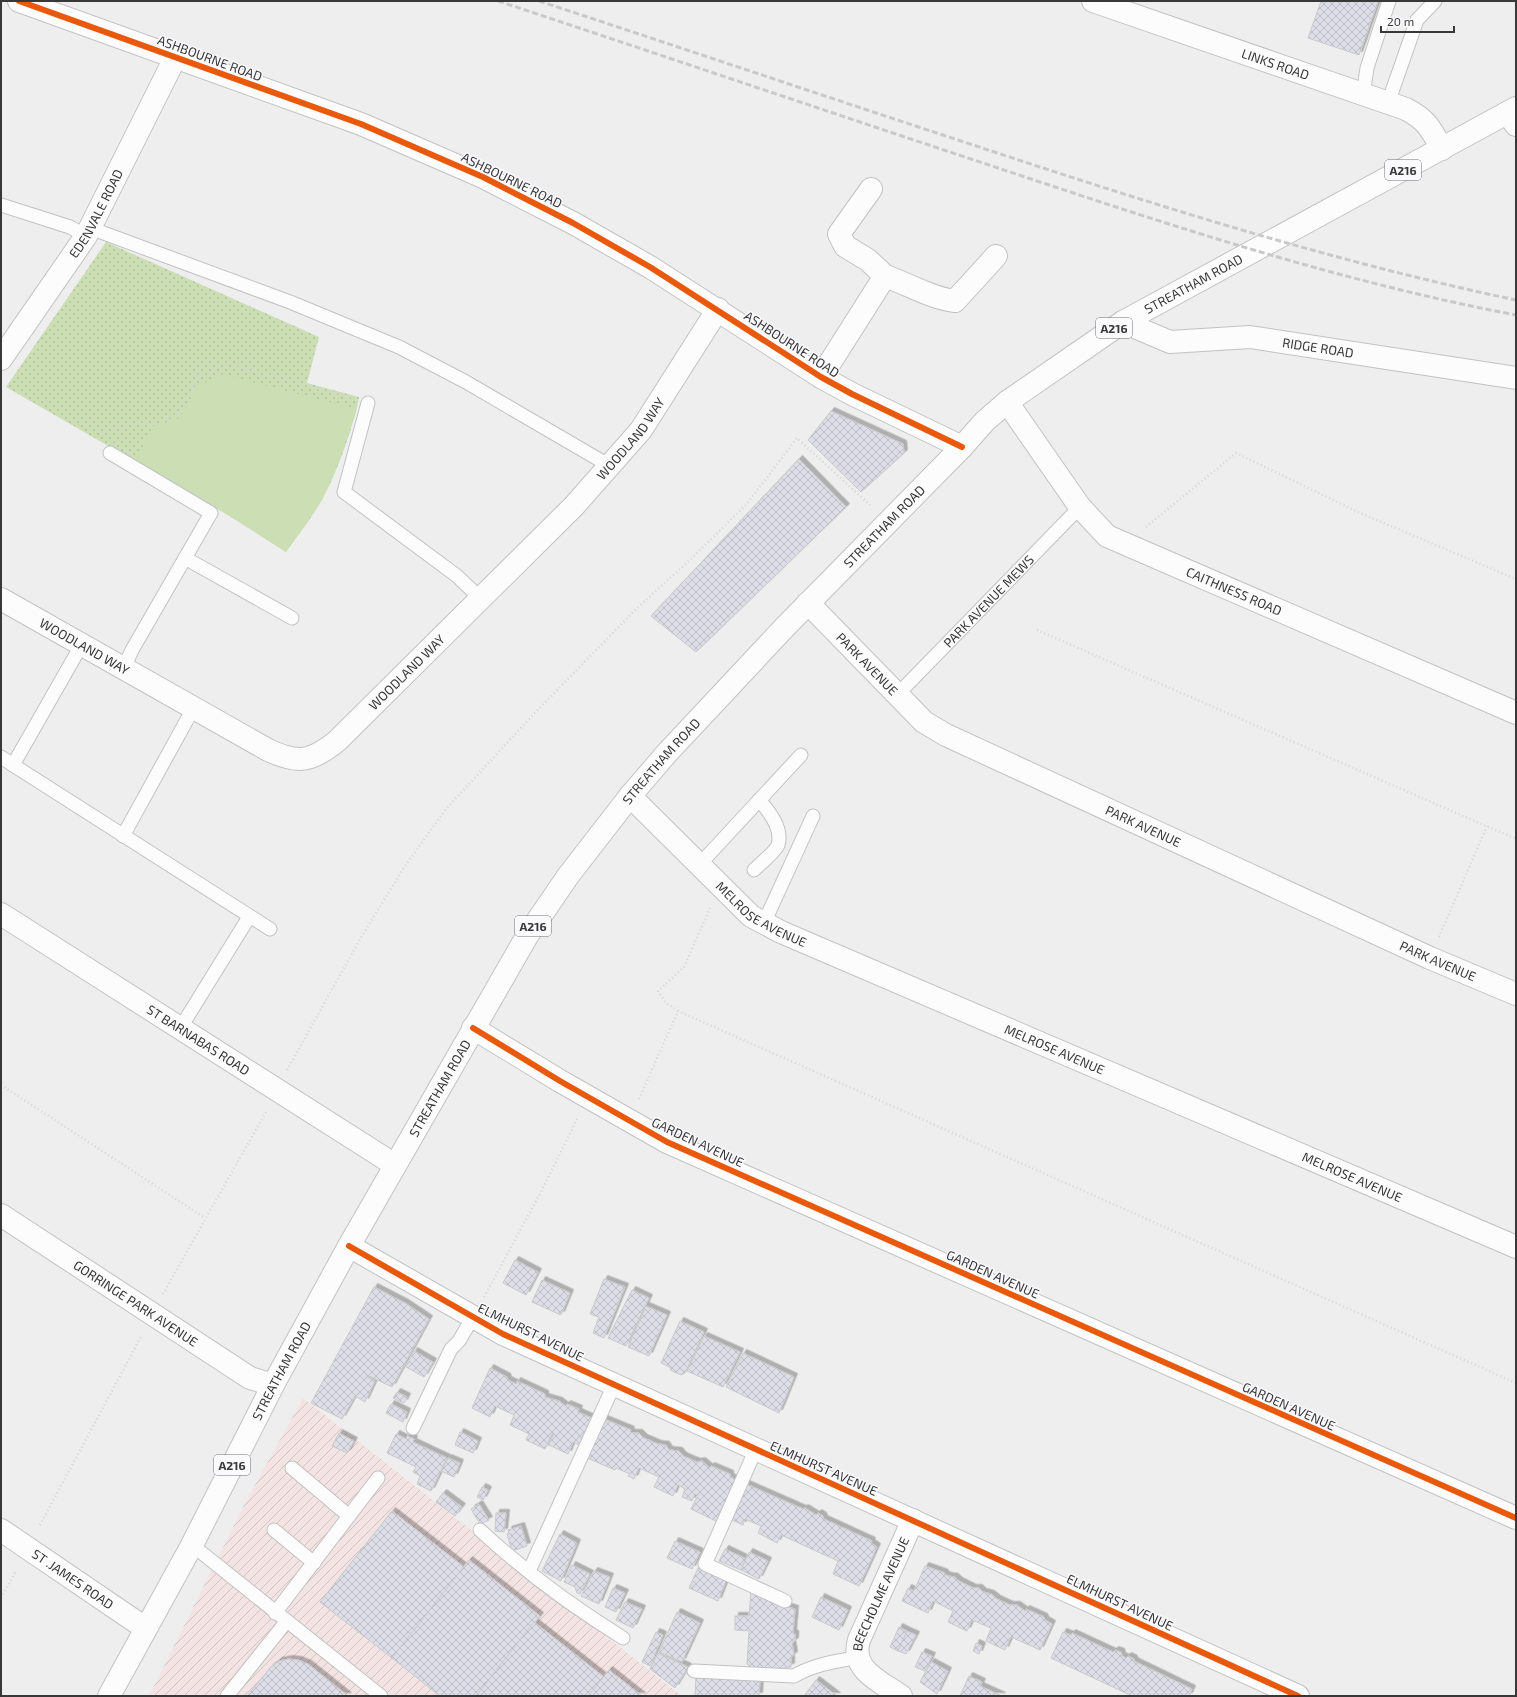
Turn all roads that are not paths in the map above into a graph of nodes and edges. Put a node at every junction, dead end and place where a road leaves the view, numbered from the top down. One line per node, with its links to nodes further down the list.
1 (19, 1): 5 (street, ASHBOURNE ROAD)
2 (1093, 1): 6 (street, LINKS ROAD)
3 (1389, 1): 6 (lane)
4 (1435, 1): 7 (lane)
5 (175, 58): 12 (street, EDENVALE ROAD); 15 (street, ASHBOURNE ROAD)
6 (1363, 95): 7 (street, LINKS ROAD)
7 (1388, 103): 9 (street, LINKS ROAD)
8 (1513, 115): 9 (street, STREATHAM ROAD / A216)
9 (1442, 149): 16 (street, STREATHAM ROAD / A216)
10 (871, 189): 14 (street)
11 (1, 205): 12 (lane)
12 (88, 232): 17 (street, EDENVALE ROAD); 24 (lane)
13 (996, 256): 14 (street)
14 (885, 276): 18 (street)
15 (718, 309): 18 (street, ASHBOURNE ROAD); 24 (street, WOODLAND WAY)
16 (1122, 322): 19 (street, RIDGE ROAD); 20 (street, STREATHAM ROAD / A216)
17 (1, 359)
18 (821, 377): 22 (street, ASHBOURNE ROAD)
19 (1516, 378)
20 (1007, 402): 22 (street, STREATHAM ROAD / A216); 25 (street, CAITHNESS ROAD)
21 (368, 403): 27 (lane)
22 (962, 447): 28 (street, STREATHAM ROAD / A216)
23 (110, 453): 26 (lane)
24 (610, 466): 27 (street, WOODLAND WAY)
25 (1080, 507): 33 (lane, PARK AVENUE MEWS); 35 (street, CAITHNESS ROAD)
26 (185, 558): 30 (lane); 32 (lane)
27 (480, 598): 34 (street, WOODLAND WAY)
28 (808, 602): 33 (street, PARK AVENUE); 39 (street, STREATHAM ROAD / A216)
29 (3, 603): 31 (street, WOODLAND WAY)
30 (292, 618)
31 (82, 644): 32 (street, WOODLAND WAY); 38 (lane)
32 (124, 668): 34 (street, WOODLAND WAY)
33 (897, 695): 49 (street, PARK AVENUE)
34 (194, 707): 42 (lane)
35 (1516, 713)
36 (801, 755): 40 (lane)
37 (1, 758): 38 (lane)
38 (14, 765): 42 (lane)
39 (630, 796): 43 (street, MELROSE AVENUE); 51 (street, STREATHAM ROAD / A216)
40 (759, 800): 43 (lane); 44 (lane)
41 (813, 816): 47 (lane)
42 (123, 836): 46 (lane)
43 (700, 864): 47 (street, MELROSE AVENUE)
44 (754, 870)
45 (1, 914): 50 (street, ST BARNABAS ROAD)
46 (249, 917): 48 (lane); 50 (lane)
47 (764, 923): 55 (street, MELROSE AVENUE)
48 (270, 929)
49 (1516, 994)
50 (181, 1027): 52 (street, ST BARNABAS ROAD)
51 (473, 1028): 52 (street, STREATHAM ROAD / A216); 64 (street, GARDEN AVENUE)
52 (395, 1165): 54 (street, STREATHAM ROAD / A216)
53 (1, 1216): 58 (street, GORRINGE PARK AVENUE)
54 (348, 1246): 56 (street, ELMHURST AVENUE); 58 (street, STREATHAM ROAD / A216)
55 (1516, 1247)
56 (473, 1317): 57 (street, ELMHURST AVENUE); 59 (lane)
57 (614, 1385): 60 (street, ELMHURST AVENUE); 71 (lane)
58 (273, 1386): 69 (street, STREATHAM ROAD / A216)
59 (413, 1428)
60 (756, 1449): 65 (street, ELMHURST AVENUE); 72 (lane)
61 (292, 1468): 63 (lane)
62 (378, 1478): 63 (lane)
63 (349, 1516): 70 (lane)
64 (1516, 1518)
65 (913, 1520): 77 (street, BEECHOLME AVENUE); 83 (street, ELMHURST AVENUE)
66 (1, 1530): 75 (street, ST .JAMES ROAD)
67 (274, 1530): 70 (lane)
68 (480, 1530): 71 (lane)
69 (192, 1545): 73 (lane); 75 (street, STREATHAM ROAD / A216)
70 (314, 1563): 73 (lane)
71 (529, 1571): 76 (lane)
72 (785, 1600)
73 (275, 1613): 74 (lane)
74 (286, 1622): 80 (lane); 81 (lane)
75 (145, 1628): 79 (street, STREATHAM ROAD / A216)
76 (623, 1638)
77 (857, 1658): 78 (lane); 82 (street, BEECHOLME AVENUE)
78 (694, 1671)
79 (109, 1696)
80 (227, 1696)
81 (381, 1696)
82 (901, 1696)
83 (1298, 1696)

